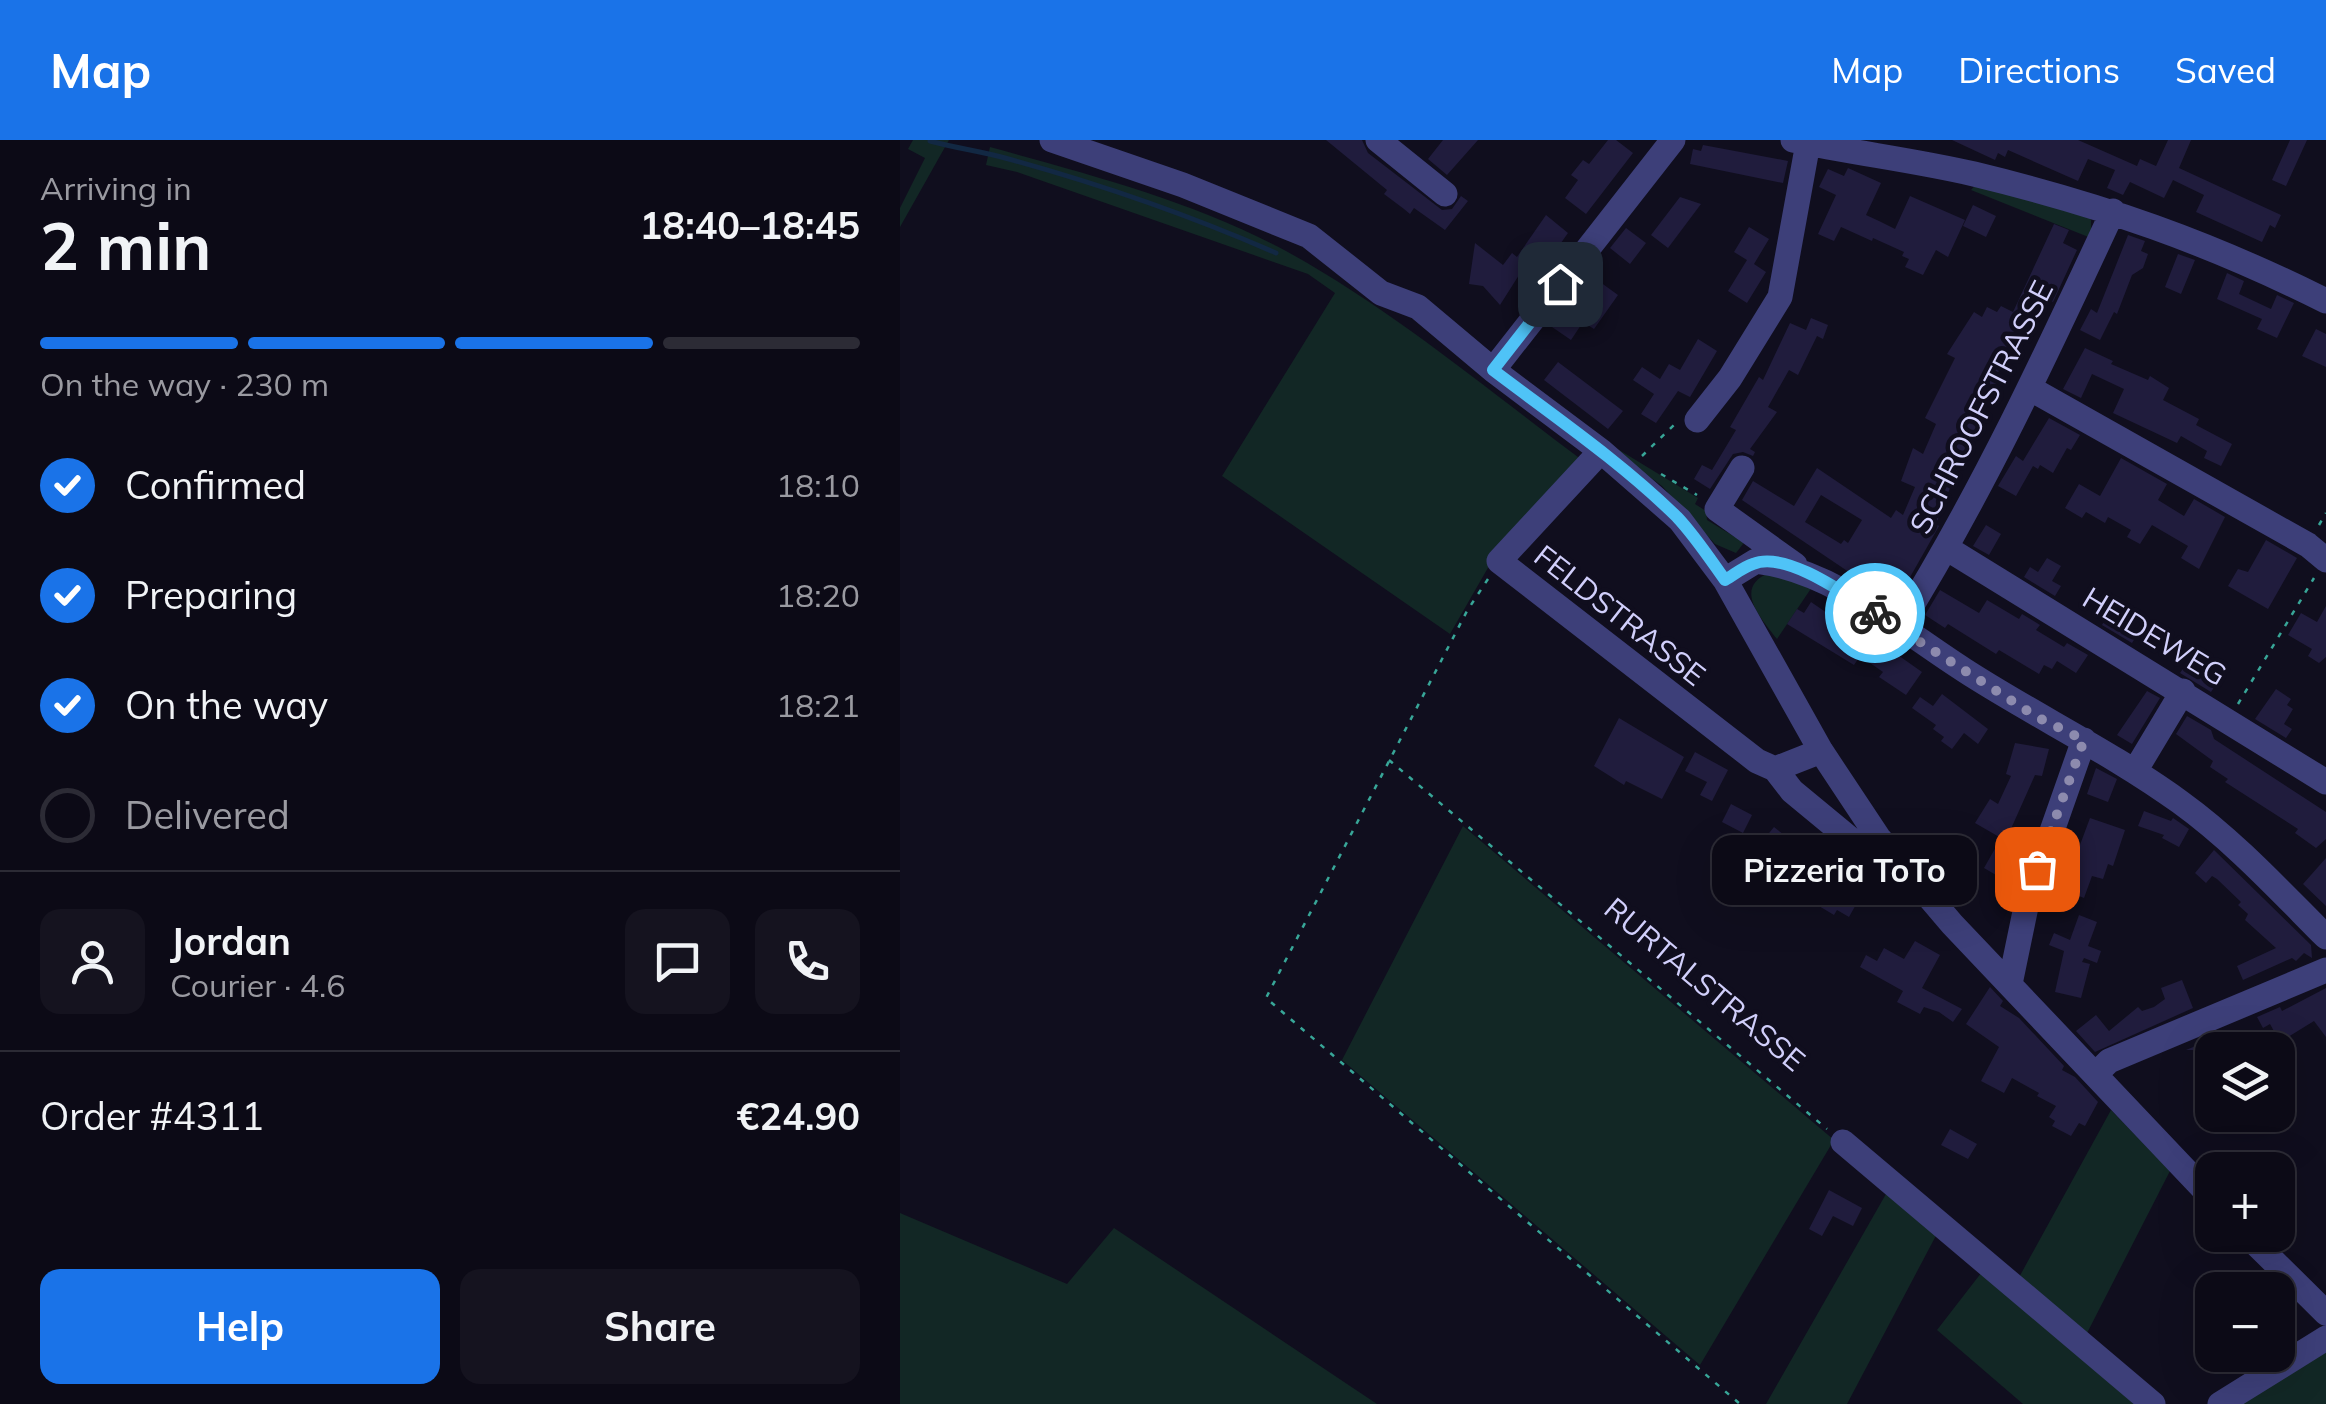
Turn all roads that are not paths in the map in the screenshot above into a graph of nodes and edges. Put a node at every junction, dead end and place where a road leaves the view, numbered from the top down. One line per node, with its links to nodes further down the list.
1 (1052, 140): 9 (street)
2 (1378, 140): 5 (street)
3 (1673, 140): 9 (street)
4 (1800, 142): 7 (street); 11 (street)
5 (1414, 150): 6 (street)
6 (1446, 194)
7 (2112, 211): 8 (street); 10 (street, SCHROOFSTRASSE)
8 (2326, 301)
9 (1493, 370): 12 (street)
10 (2030, 389): 14 (street, SCHROOFSTRASSE); 15 (street)
11 (1697, 420)
12 (1601, 451): 17 (street); 22 (street, FELDSTRASSE)
13 (1742, 468): 16 (street)
14 (1948, 548): 18 (street, SCHROOFSTRASSE); 19 (street, HEIDEWEG)
15 (2325, 560)
16 (1803, 571): 17 (street); 18 (street)
17 (1725, 580): 21 (street)
18 (1898, 628): 20 (street)
19 (2183, 692): 23 (street); 24 (street, HEIDEWEG)
20 (2084, 740): 23 (street); 28 (street)
21 (1821, 751): 22 (street); 28 (street)
22 (1775, 769): 25 (street, FELDSTRASSE)
23 (2134, 771): 26 (street)
24 (2326, 782)
25 (1861, 848)
26 (2326, 937)
27 (2326, 970): 29 (street)
28 (2010, 984): 29 (street)
29 (2097, 1072): 31 (street)
30 (1843, 1142): 35 (street)
31 (2195, 1179)
32 (2264, 1252): 33 (street)
33 (2326, 1313)
34 (2326, 1338): 36 (street)
35 (2153, 1404)
36 (2220, 1404)

